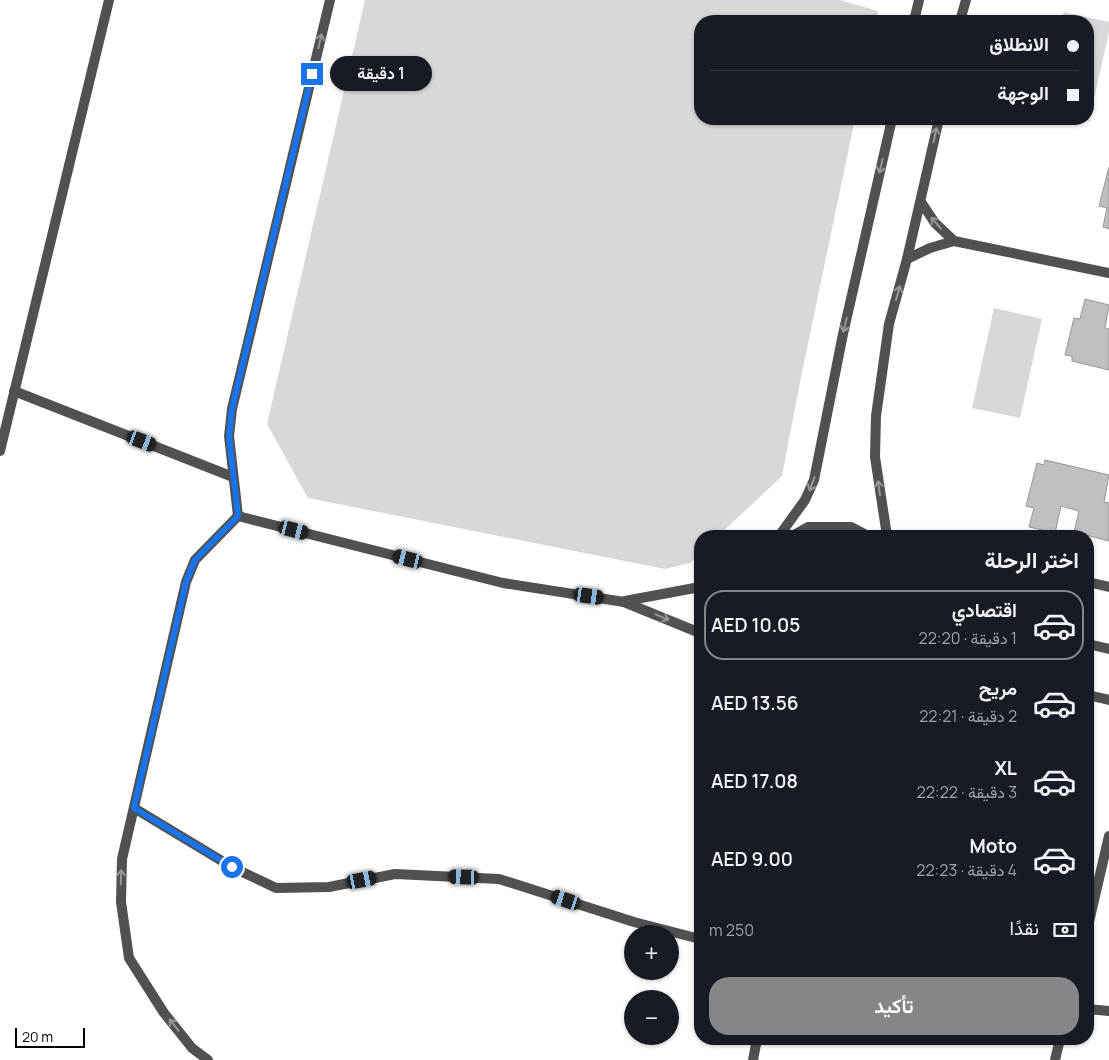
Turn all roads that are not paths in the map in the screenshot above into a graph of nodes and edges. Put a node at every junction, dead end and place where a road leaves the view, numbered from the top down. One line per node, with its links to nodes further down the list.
1 (109, 0): 13 (street)
2 (330, 0): 15 (street, one-way to 2)
3 (919, 0): 5 (street)
4 (966, 0): 6 (street)
5 (915, 15)
6 (962, 15)
7 (891, 125): 17 (street, one-way to 17)
8 (938, 125): 9 (street, one-way to 8)
9 (921, 202): 10 (street, one-way to 9); 11 (street)
10 (954, 241): 11 (street); 12 (street)
11 (908, 259): 20 (street, one-way to 11)
12 (1109, 273)
13 (14, 391): 14 (street); 15 (street)
14 (0, 450)
15 (233, 477): 16 (street)
16 (238, 516): 24 (street); 30 (street)
17 (783, 530)
18 (804, 530): 19 (street)
19 (855, 530)
20 (887, 530)
21 (1094, 583): 23 (street)
22 (694, 587): 24 (street)
23 (1109, 587)
24 (624, 602): 25 (street, one-way to 25)
25 (694, 630)
26 (1094, 645): 27 (street)
27 (1109, 649)
28 (1094, 696): 29 (street)
29 (1109, 700)
30 (134, 808): 33 (street); 38 (street, one-way to 30)
31 (1109, 836): 32 (street)
32 (1094, 900)
33 (694, 937)
34 (1094, 1010): 35 (street)
35 (1109, 1011)
36 (756, 1045): 39 (street)
37 (1059, 1045): 40 (street)
38 (208, 1060)
39 (753, 1060)
40 (1055, 1060)

